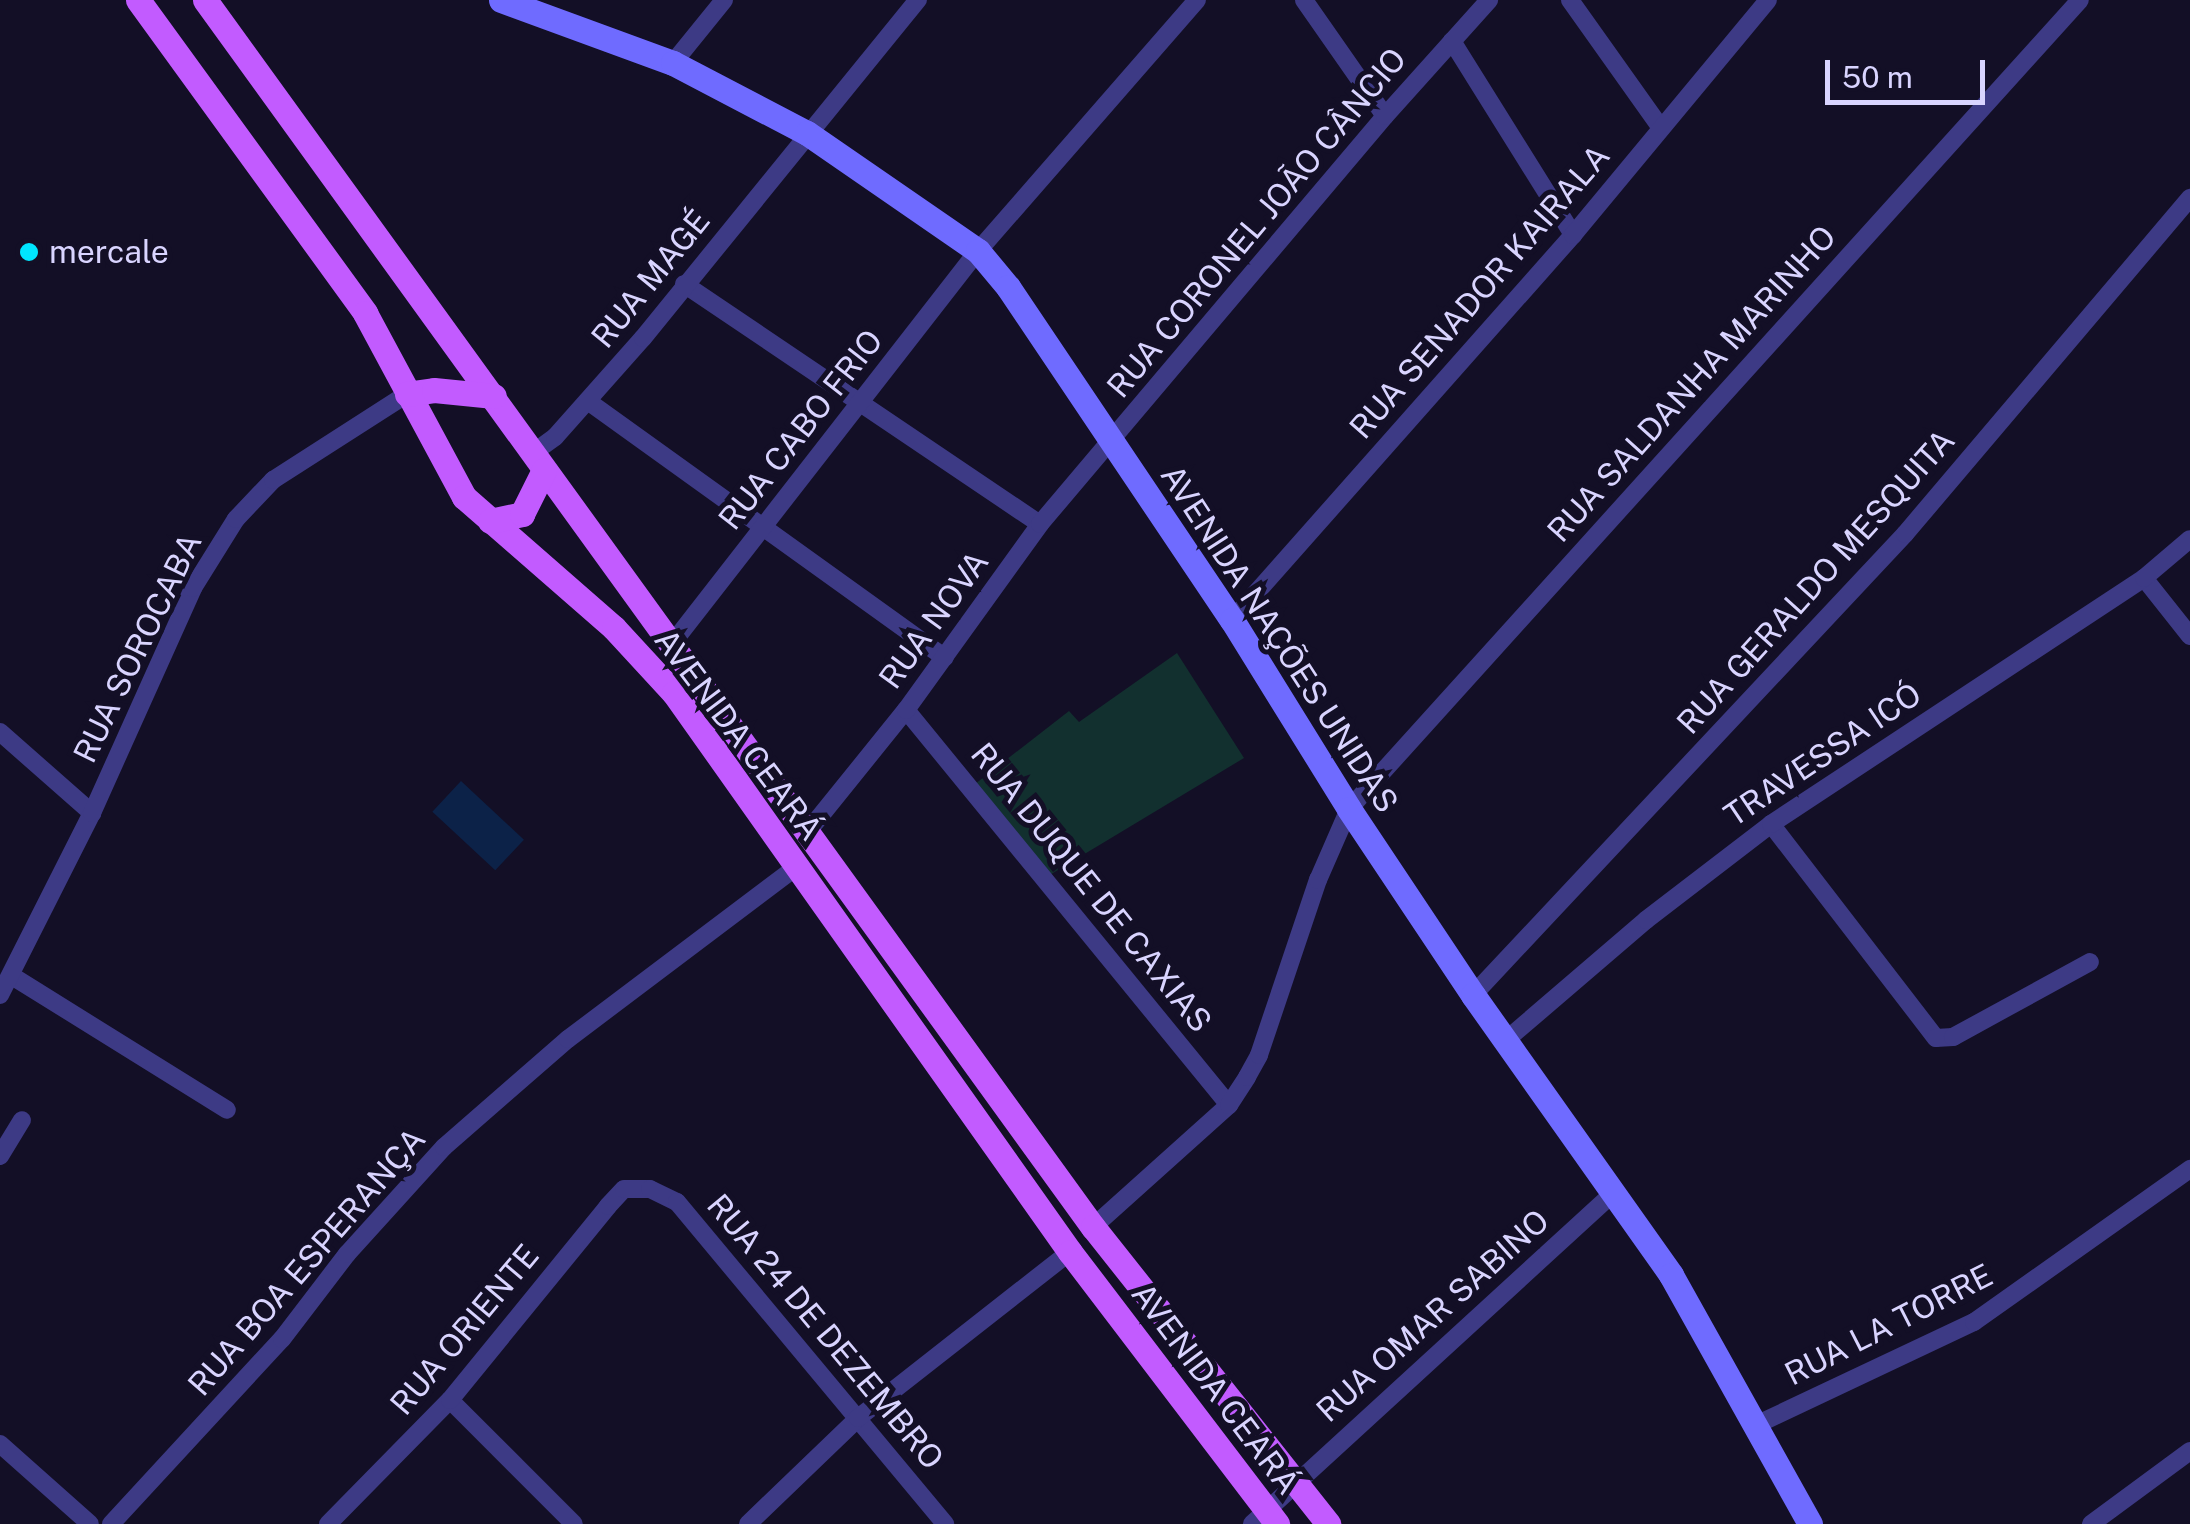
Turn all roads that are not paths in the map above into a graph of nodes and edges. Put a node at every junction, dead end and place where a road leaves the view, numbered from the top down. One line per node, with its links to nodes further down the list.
1 (138, 0): 21 (main road, AVENIDA CEARÁ)
2 (205, 0): 22 (main road, AVENIDA CEARÁ)
3 (724, 0): 13 (street)
4 (918, 0): 16 (street, RUA MAGÉ)
5 (1197, 0): 19 (street, RUA CABO FRIO)
6 (1304, 0): 14 (street)
7 (1489, 0): 12 (street, RUA CORONEL JOÃO CÂNCIO)
8 (1570, 0): 15 (street)
9 (1768, 0): 15 (street, RUA SENADOR KAIRALA)
10 (2080, 0): 38 (street, RUA SALDANHA MARINHO)
11 (514, 2): 13 (street, AVENIDA NAÇÕES UNIDAS)
12 (1452, 41): 14 (street, RUA CORONEL JOÃO CÂNCIO); 18 (street)
13 (673, 63): 16 (street, AVENIDA NAÇÕES UNIDAS)
14 (1384, 116): 25 (street, RUA CORONEL JOÃO CÂNCIO)
15 (1661, 128): 18 (street, RUA SENADOR KAIRALA)
16 (807, 134): 19 (street, AVENIDA NAÇÕES UNIDAS); 20 (street, RUA MAGÉ)
17 (2190, 198): 46 (street, RUA GERALDO MESQUITA)
18 (1573, 235): 32 (street, RUA SENADOR KAIRALA)
19 (978, 251): 23 (street, RUA CABO FRIO); 25 (street, AVENIDA NAÇÕES UNIDAS)
20 (684, 284): 23 (street); 24 (street, RUA MAGÉ)
21 (408, 394): 22 (main road); 27 (main road, AVENIDA CEARÁ); 39 (street, RUA SOROCABA)
22 (494, 396): 26 (main road, AVENIDA CEARÁ)
23 (859, 401): 28 (street); 29 (street, RUA CABO FRIO)
24 (588, 402): 26 (street, RUA MAGÉ); 29 (street)
25 (1112, 441): 28 (street, RUA NOVA); 32 (street, AVENIDA NAÇÕES UNIDAS)
26 (538, 462): 27 (main road); 34 (main road, AVENIDA CEARÁ)
27 (490, 521): 42 (main road, AVENIDA CEARÁ)
28 (1040, 524): 35 (street, RUA NOVA)
29 (764, 526): 34 (street, RUA CABO FRIO); 35 (street)
30 (2190, 539): 31 (street, TRAVESSA ICÓ)
31 (2144, 578): 33 (street); 40 (street, TRAVESSA ICÓ)
32 (1232, 620): 38 (street, AVENIDA NAÇÕES UNIDAS)
33 (2190, 636)
34 (672, 645): 41 (main road, AVENIDA CEARÁ)
35 (945, 658): 36 (street, RUA NOVA)
36 (906, 710): 41 (street, RUA NOVA); 48 (street, RUA DUQUE DE CAXIAS)
37 (0, 732): 39 (street)
38 (1350, 810): 46 (street, AVENIDA NAÇÕES UNIDAS); 48 (street, RUA SALDANHA MARINHO)
39 (92, 813): 44 (street, RUA SOROCABA)
40 (1771, 824): 43 (street); 47 (street, TRAVESSA ICÓ)
41 (805, 834): 55 (main road, AVENIDA CEARÁ)
42 (796, 867): 56 (main road, AVENIDA CEARÁ); 65 (street, RUA BOA ESPERANÇA)
43 (2090, 962)
44 (12, 976): 45 (street, RUA SOROCABA); 49 (street)
45 (0, 995)
46 (1474, 995): 47 (street, AVENIDA NAÇÕES UNIDAS)
47 (1505, 1040): 54 (street, AVENIDA NAÇÕES UNIDAS)
48 (1229, 1104): 55 (street, RUA SALDANHA MARINHO)
49 (227, 1110)
50 (22, 1120): 51 (street)
51 (0, 1156)
52 (2190, 1169): 59 (street, RUA LA TORRE)
53 (650, 1189): 57 (street, RUA ORIENTE); 58 (street, RUA 24 DE DEZEMBRO)
54 (1614, 1192): 59 (street, AVENIDA NAÇÕES UNIDAS); 62 (street, RUA OMAR SABINO)
55 (1093, 1228): 62 (main road, AVENIDA CEARÁ)
56 (1070, 1252): 58 (street); 63 (main road, AVENIDA CEARÁ)
57 (450, 1400): 66 (street, RUA ORIENTE); 67 (street)
58 (858, 1418): 68 (street); 69 (street, RUA 24 DE DEZEMBRO)
59 (1758, 1424): 71 (street, AVENIDA NAÇÕES UNIDAS)
60 (0, 1444): 64 (street)
61 (2190, 1451): 72 (street)
62 (1294, 1484): 63 (street, RUA OMAR SABINO); 70 (main road, AVENIDA CEARÁ)
63 (1265, 1520)
64 (90, 1524)
65 (111, 1524)
66 (328, 1524)
67 (574, 1524)
68 (748, 1524)
69 (945, 1524)
70 (1328, 1524)
71 (1810, 1524)
72 (2090, 1524)

